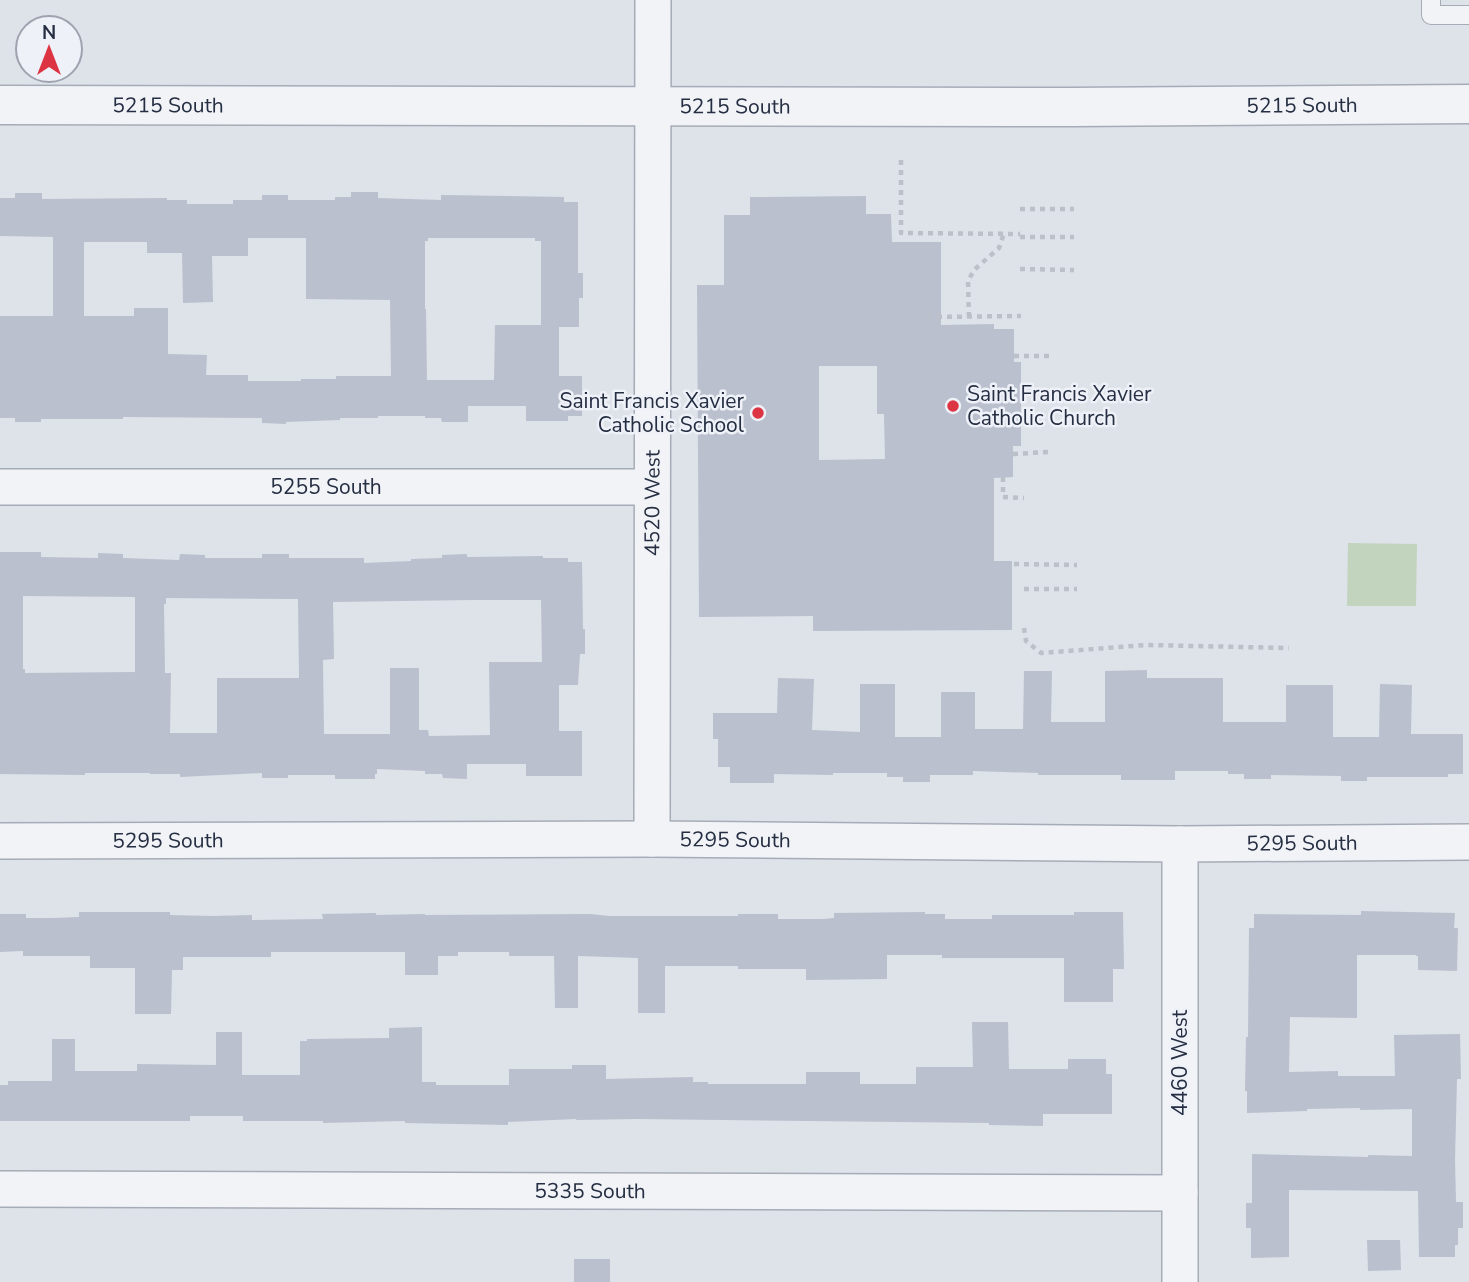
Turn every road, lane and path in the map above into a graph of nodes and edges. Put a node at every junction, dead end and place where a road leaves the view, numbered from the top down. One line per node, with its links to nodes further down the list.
1 (653, 0): 6 (street, 4520 West)
2 (1431, 0): 3 (lane)
3 (1469, 15)
4 (1469, 104): 6 (street, 5215 South)
5 (0, 105): 6 (street, 5215 South)
6 (653, 107): 23 (street, 4520 West)
7 (901, 160): 10 (path)
8 (1020, 208): 9 (path)
9 (1073, 209)
10 (1004, 233): 11 (path); 16 (path)
11 (1074, 237)
12 (1020, 269): 13 (path)
13 (1074, 270)
14 (1021, 316): 16 (path)
15 (926, 317): 16 (path)
16 (969, 317)
17 (1014, 356): 18 (path)
18 (1049, 356)
19 (1048, 452): 20 (path)
20 (1013, 454)
21 (1003, 477): 24 (path)
22 (0, 487): 23 (street, 5255 South)
23 (652, 487): 31 (street, 4520 West)
24 (1024, 498)
25 (1013, 564): 26 (path)
26 (1077, 565)
27 (1024, 589): 28 (path)
28 (1077, 589)
29 (1024, 628): 30 (path)
30 (1289, 648)
31 (652, 838): 32 (street, 5295 South); 34 (street, 5295 South)
32 (0, 841)
33 (1469, 842): 34 (street, 5295 South)
34 (1180, 844): 36 (street, 4460 West)
35 (0, 1189): 36 (street, 5335 South)
36 (1180, 1193): 37 (street, 4460 West)
37 (1180, 1282)

